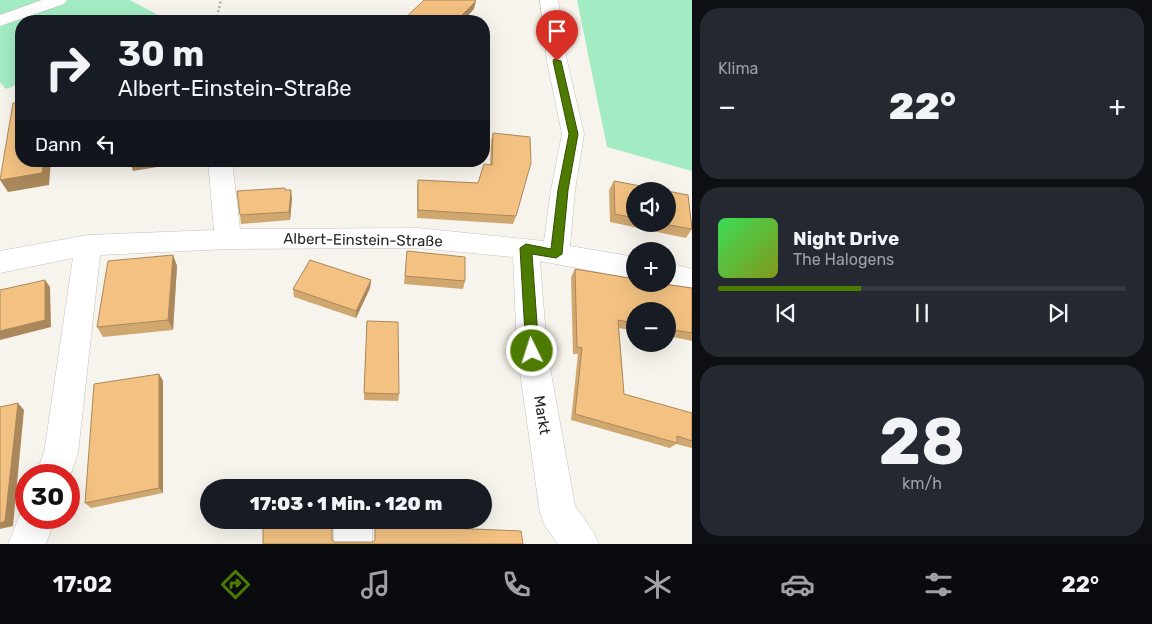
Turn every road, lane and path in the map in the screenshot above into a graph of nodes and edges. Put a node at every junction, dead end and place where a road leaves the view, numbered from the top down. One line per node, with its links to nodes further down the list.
1 (58, 0): 4 (street)
2 (221, 0): 5 (path)
3 (549, 0): 12 (street)
4 (17, 15)
5 (217, 15)
6 (15, 16): 7 (street)
7 (0, 21)
8 (221, 167): 9 (street)
9 (228, 239): 10 (street, Albert-Einstein-Straße); 11 (street, Albert-Einstein-Straße)
10 (88, 245): 13 (street, Albert-Einstein-Straße); 17 (street)
11 (526, 248): 12 (street, Albert-Einstein-Straße); 20 (street, Markt)
12 (556, 254): 14 (street, Albert-Einstein-Straße)
13 (0, 262)
14 (626, 266)
15 (676, 276): 16 (street)
16 (692, 280)
17 (57, 464)
18 (33, 529): 19 (street)
19 (27, 544)
20 (580, 544)

